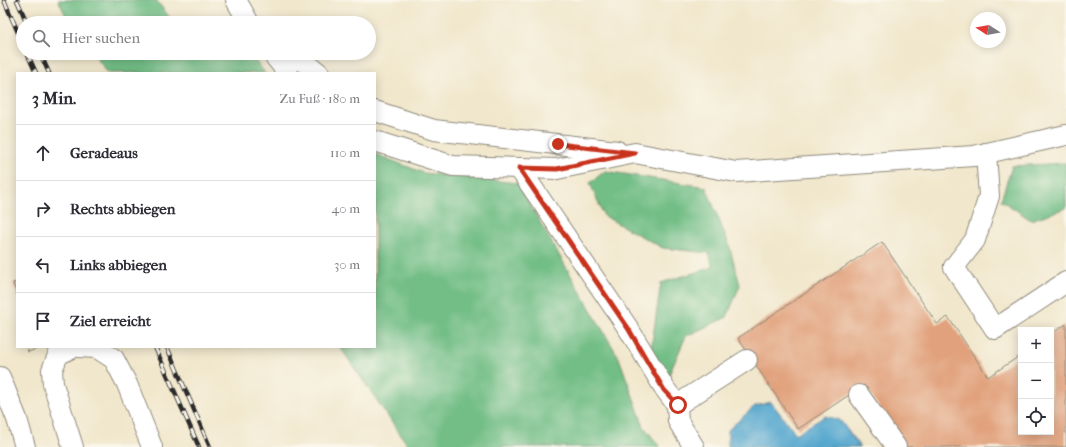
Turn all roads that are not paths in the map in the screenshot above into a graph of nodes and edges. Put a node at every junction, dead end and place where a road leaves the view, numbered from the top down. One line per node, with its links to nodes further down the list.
1 (278, 60): 3 (lane)
2 (301, 60): 4 (lane)
3 (287, 72)
4 (318, 72)
5 (376, 111): 8 (lane)
6 (1066, 135): 9 (lane)
7 (376, 141): 10 (lane)
8 (635, 153): 9 (lane); 10 (lane)
9 (986, 153): 11 (lane)
10 (519, 168): 17 (lane)
11 (1066, 282)
12 (71, 348): 19 (lane)
13 (97, 348): 20 (lane)
14 (747, 360): 17 (lane)
15 (0, 377): 18 (lane)
16 (859, 395): 22 (lane)
17 (678, 405): 21 (lane)
18 (25, 447)
19 (73, 447)
20 (152, 447)
21 (694, 447)
22 (896, 447)

